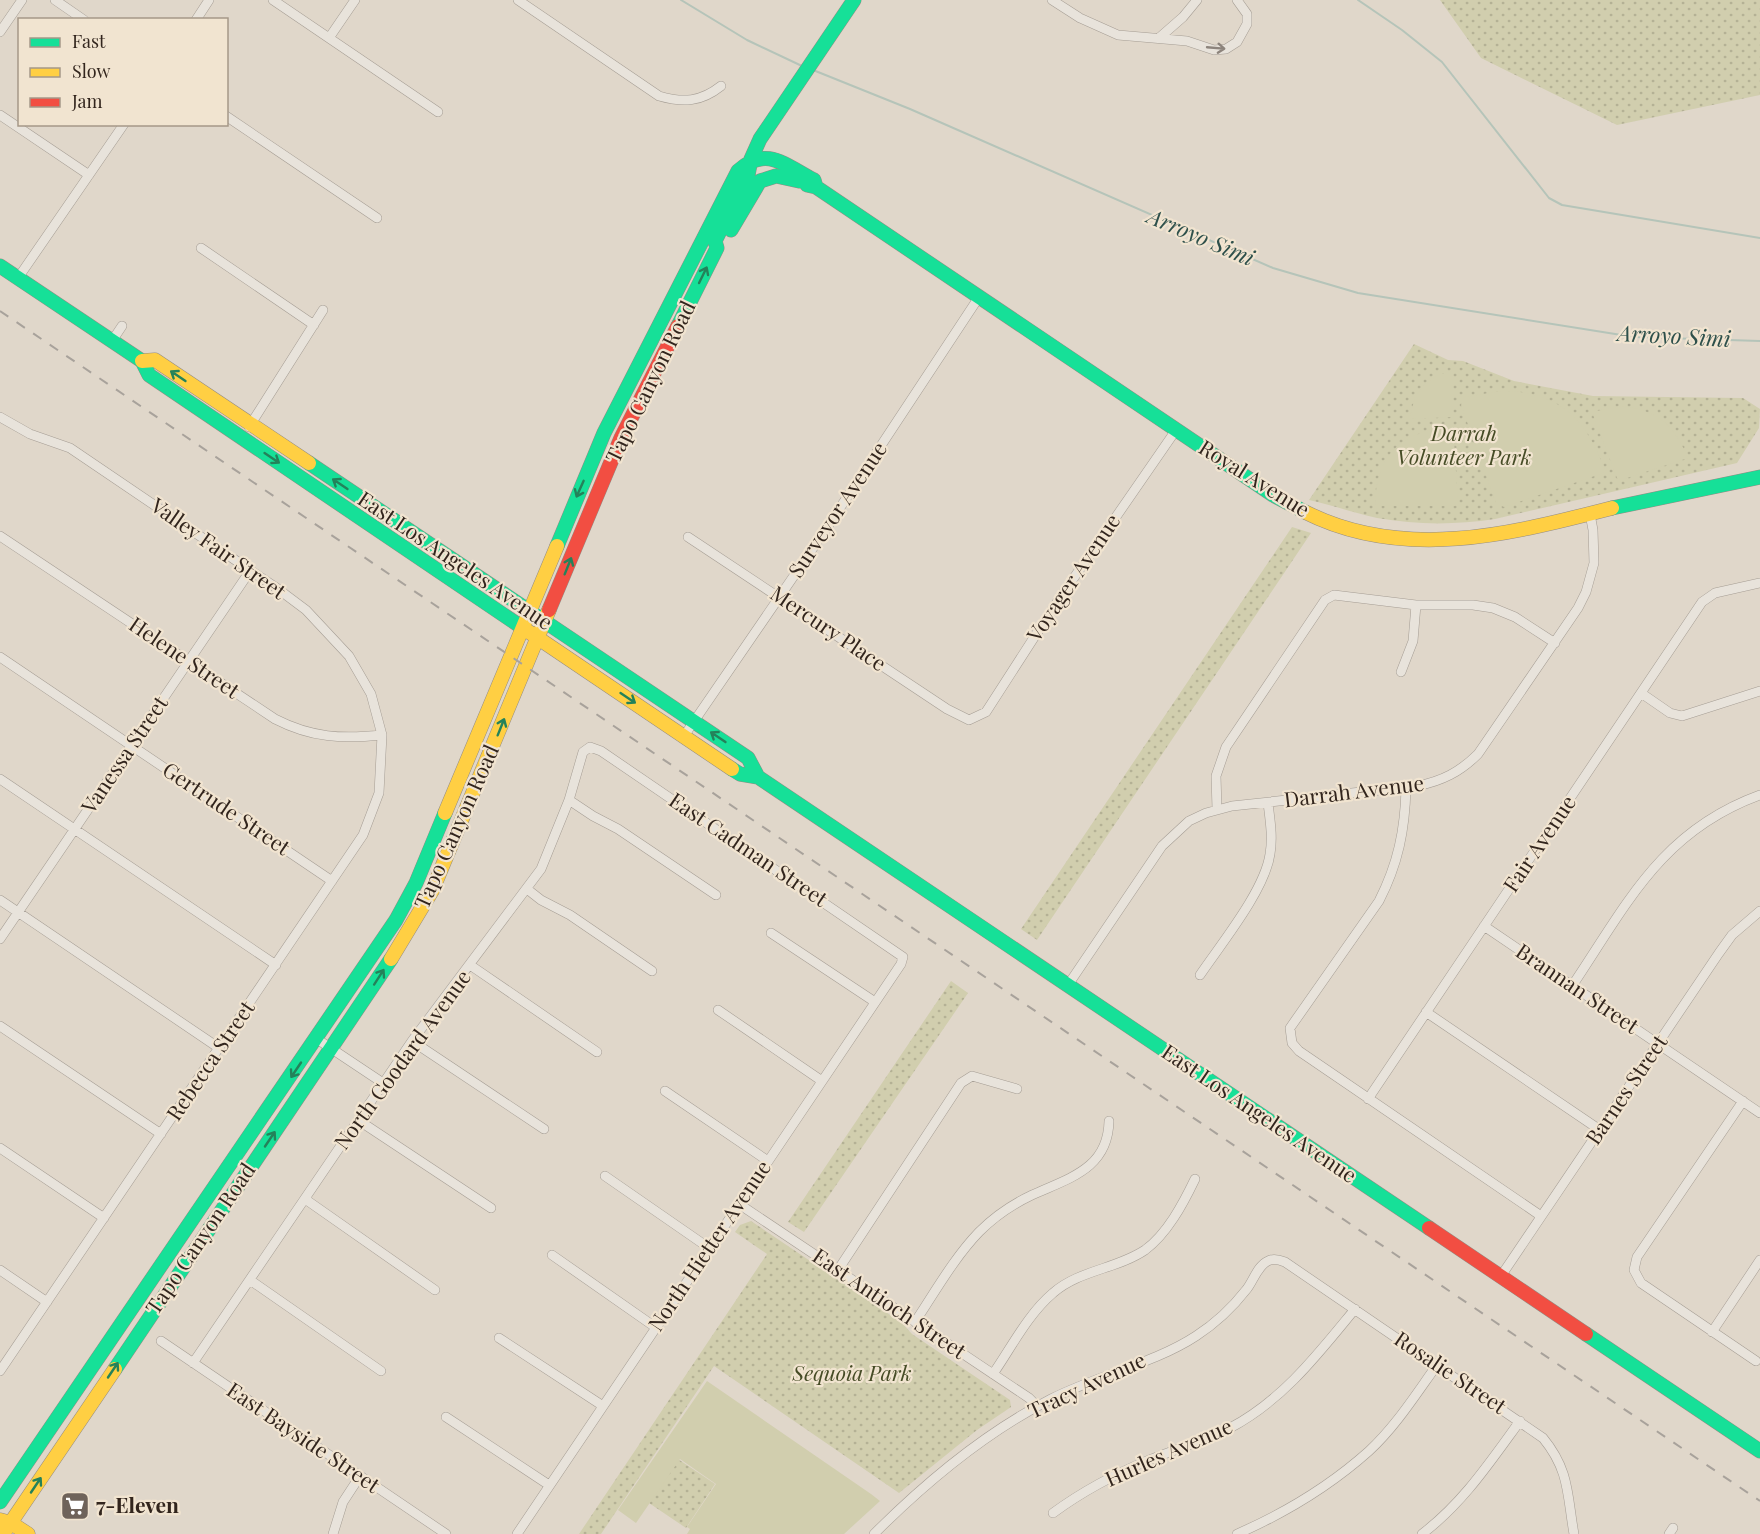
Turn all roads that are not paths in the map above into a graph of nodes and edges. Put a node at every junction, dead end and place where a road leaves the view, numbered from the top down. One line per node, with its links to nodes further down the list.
1 (22, 0): 13 (street)
2 (56, 0): 11 (street)
3 (209, 0): 12 (street)
4 (273, 0): 14 (street)
5 (355, 0): 14 (street)
6 (518, 0): 16 (street)
7 (854, 0): 21 (main road, Tapo Canyon Road)
8 (1052, 0): 15 (street)
9 (1197, 0): 15 (street)
10 (1237, 0): 15 (street, one-way to 10)
11 (81, 18)
12 (197, 18)
13 (0, 32)
14 (329, 38): 17 (street)
15 (1159, 38)
16 (721, 86)
17 (438, 112)
18 (0, 115): 22 (street)
19 (228, 117): 25 (street)
20 (123, 126): 22 (street)
21 (751, 159): 23 (main road, Royal Avenue); 24 (main road, Royal Avenue); 27 (main road, Tapo Canyon Road); 48 (main road, Tapo Canyon Road, one-way to 48)
22 (89, 175): 29 (street)
23 (799, 181): 24 (main road, Royal Avenue); 27 (main road)
24 (816, 187): 30 (main road, Royal Avenue)
25 (377, 218)
26 (201, 248): 32 (street)
27 (717, 248): 49 (main road, Tapo Canyon Road, one-way to 27)
28 (0, 266): 29 (main road, East Los Angeles Avenue)
29 (18, 278): 34 (main road, East Los Angeles Avenue)
30 (979, 297): 38 (main road, Royal Avenue); 46 (street, Surveyor Avenue)
31 (323, 310): 32 (street)
32 (314, 325): 37 (street)
33 (122, 326): 34 (street)
34 (112, 341): 35 (main road, East Los Angeles Avenue)
35 (142, 362): 37 (main road, East Los Angeles Avenue, one-way to 35); 39 (main road, East Los Angeles Avenue)
36 (0, 417): 44 (street, Valley Fair Street)
37 (251, 424): 39 (street); 48 (main road, East Los Angeles Avenue, one-way to 37)
38 (1176, 430): 41 (main road, Royal Avenue); 58 (street, Voyager Avenue)
39 (242, 438): 50 (main road, East Los Angeles Avenue, one-way to 50)
40 (1760, 477): 41 (main road, Royal Avenue)
41 (1590, 514): 52 (street, Darrah Avenue)
42 (0, 536): 54 (street, Helene Street)
43 (688, 537): 46 (street, Mercury Place)
44 (250, 571): 54 (street, Vanessa Street); 60 (street, Valley Fair Street)
45 (1760, 584): 57 (street, Fair Avenue)
46 (780, 596): 58 (street, Mercury Place); 59 (street, Surveyor Avenue)
47 (1416, 605): 52 (street); 55 (street); 70 (street)
48 (529, 609): 49 (main road, East Los Angeles Avenue); 50 (main road, Tapo Canyon Road)
49 (545, 620): 51 (main road, Tapo Canyon Road); 59 (main road, East Los Angeles Avenue)
50 (522, 627): 51 (main road, East Los Angeles Avenue); 92 (main road, Tapo Canyon Road)
51 (537, 637): 61 (main road, East Los Angeles Avenue, one-way to 61); 96 (main road, Tapo Canyon Road, one-way to 51)
52 (1555, 643): 66 (street, Darrah Avenue)
53 (0, 657): 62 (street, Gertrude Street)
54 (188, 661): 60 (street, Helene Street); 62 (street, Vanessa Street)
55 (1401, 672)
56 (1760, 691): 57 (street)
57 (1641, 693): 78 (street, Fair Avenue)
58 (969, 720)
59 (694, 721): 61 (street, Surveyor Avenue); 64 (main road, East Los Angeles Avenue, one-way to 59)
60 (382, 735): 72 (street, Rebecca Street)
61 (684, 736): 64 (main road, East Los Angeles Avenue)
62 (131, 745): 71 (street, Vanessa Street); 72 (street, Gertrude Street)
63 (590, 747): 68 (street, North Goodard Avenue); 81 (street, East Cadman Street)
64 (758, 777): 86 (main road, East Los Angeles Avenue)
65 (0, 779): 71 (street)
66 (1406, 788): 69 (street, Darrah Avenue); 102 (street)
67 (1760, 795): 87 (street)
68 (569, 800): 73 (street, North Goodard Avenue); 74 (street)
69 (1268, 803): 70 (street, Darrah Avenue); 85 (street)
70 (1217, 809): 86 (street, Darrah Avenue)
71 (75, 829): 77 (street, Vanessa Street); 82 (street)
72 (332, 881): 82 (street, Rebecca Street)
73 (527, 890): 83 (street, North Goodard Avenue); 84 (street)
74 (716, 895)
75 (0, 900): 77 (street)
76 (1760, 911): 94 (street, Barnes Street)
77 (18, 912): 80 (street, Vanessa Street); 95 (street)
78 (1484, 926): 87 (street, Brannan Street); 90 (street, Fair Avenue)
79 (771, 933): 88 (street)
80 (0, 939)
81 (903, 957): 88 (street, North Hietter Avenue)
82 (276, 965): 95 (street, Rebecca Street)
83 (470, 965): 93 (street, North Goodard Avenue); 97 (street)
84 (651, 971)
85 (1200, 975)
86 (1068, 985): 125 (main road, East Los Angeles Avenue)
87 (1572, 986): 94 (street, Brannan Street)
88 (874, 1002): 98 (street, North Hietter Avenue)
89 (718, 1010): 98 (street)
90 (1426, 1012): 102 (street, Fair Avenue); 108 (street)
91 (0, 1026): 109 (street)
92 (317, 1039): 96 (street); 145 (main road, Tapo Canyon Road, one-way to 145)
93 (412, 1041): 99 (street, North Goodard Avenue); 107 (street)
94 (1658, 1044): 103 (street, Brannan Street); 108 (street, Barnes Street)
95 (219, 1048): 109 (street, Rebecca Street)
96 (331, 1049): 99 (street); 147 (main road, Tapo Canyon Road, one-way to 96)
97 (597, 1052)
98 (822, 1081): 111 (street, North Hietter Avenue)
99 (383, 1083): 105 (street, North Goodard Avenue)
100 (1017, 1089): 124 (street)
101 (665, 1091): 111 (street)
102 (1368, 1099): 117 (street)
103 (1743, 1101): 104 (street, Brannan Street); 132 (street)
104 (1760, 1113)
105 (358, 1120): 114 (street, North Goodard Avenue); 116 (street)
106 (1109, 1121): 130 (street)
107 (544, 1129)
108 (1600, 1130): 117 (street, Barnes Street)
109 (161, 1134): 118 (street, Rebecca Street)
110 (0, 1148): 118 (street)
111 (768, 1161): 115 (street, North Hietter Avenue)
112 (605, 1176): 119 (street)
113 (1195, 1179): 140 (street)
114 (305, 1199): 126 (street, North Goodard Avenue); 127 (street)
115 (739, 1204): 119 (street, North Hietter Avenue); 124 (street, East Antioch Street)
116 (491, 1208)
117 (1541, 1216): 125 (street, Barnes Street)
118 (104, 1218): 128 (street, Rebecca Street)
119 (709, 1248): 131 (street, North Hietter Avenue)
120 (552, 1256): 131 (street)
121 (1268, 1260): 129 (street, Rosalie Street); 142 (street, Tracy Avenue)
122 (1760, 1260): 132 (street)
123 (0, 1270): 128 (street)
124 (838, 1270): 130 (street, East Antioch Street)
125 (1501, 1276): 146 (main road, East Los Angeles Avenue)
126 (250, 1280): 136 (street, North Goodard Avenue); 139 (street)
127 (435, 1290)
128 (47, 1302): 138 (street, Rebecca Street)
129 (1355, 1309): 137 (street, Rosalie Street); 151 (street, Hurles Avenue)
130 (915, 1322): 140 (street, East Antioch Street)
131 (655, 1327): 141 (street, North Hietter Avenue)
132 (1712, 1332): 135 (street)
133 (499, 1338): 141 (street)
134 (161, 1341): 136 (street, East Bayside Street)
135 (1756, 1361)
136 (193, 1363): 148 (street, East Bayside Street)
137 (1437, 1365): 144 (street, Rosalie Street); 158 (street)
138 (0, 1371)
139 (381, 1371)
140 (993, 1374): 142 (street, East Antioch Street)
141 (603, 1406): 149 (street, North Hietter Avenue)
142 (1037, 1407): 157 (street, Tracy Avenue)
143 (446, 1417): 149 (street)
144 (1520, 1421): 159 (street); 160 (street, Rosalie Street)
145 (47, 1434): 147 (main road); 150 (main road, Tapo Canyon Road)
146 (1760, 1451)
147 (50, 1464): 152 (main road, Tapo Canyon Road, one-way to 147)
148 (360, 1476): 154 (street); 155 (street, East Bayside Street)
149 (549, 1485): 156 (street, North Hietter Avenue)
150 (0, 1502)
151 (1053, 1513)
152 (4, 1529): 153 (main road)
153 (28, 1534)
154 (333, 1534)
155 (446, 1534)
156 (517, 1534)
157 (874, 1534)
158 (1237, 1534)
159 (1422, 1534)
160 (1575, 1534)

